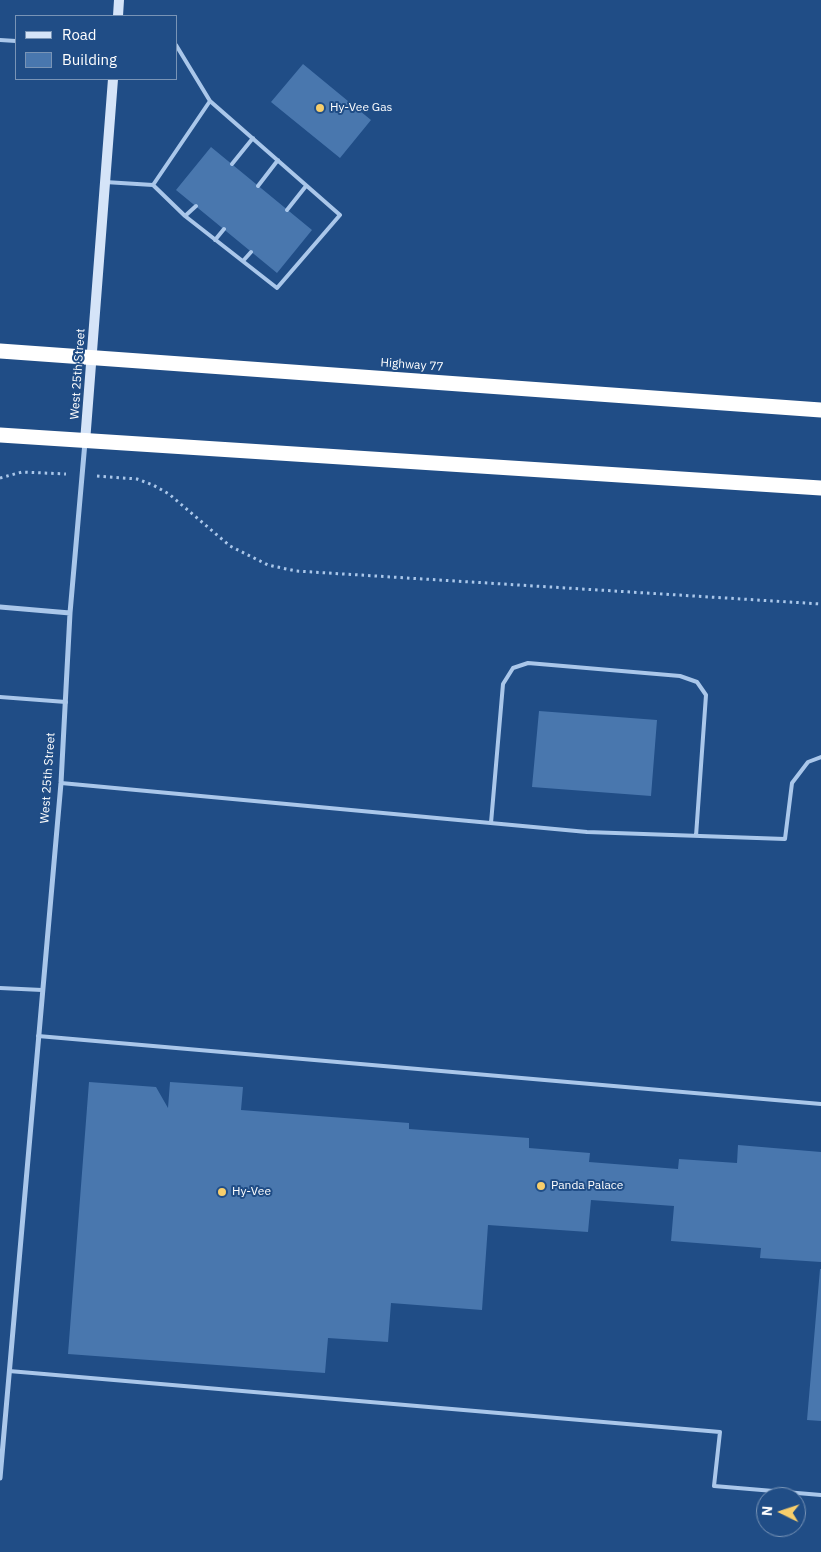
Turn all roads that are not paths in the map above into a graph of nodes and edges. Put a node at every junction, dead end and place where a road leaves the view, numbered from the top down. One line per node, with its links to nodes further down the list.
1 (119, 0): 2 (street)
2 (118, 15)
3 (0, 40): 4 (lane)
4 (15, 41)
5 (178, 48): 7 (lane)
6 (113, 80): 11 (street, West 25th Street)
7 (210, 101): 8 (lane); 12 (lane)
8 (252, 138): 9 (lane); 10 (lane)
9 (278, 160): 13 (lane); 14 (lane)
10 (232, 164)
11 (105, 182): 12 (lane); 23 (street, West 25th Street)
12 (153, 185): 17 (lane)
13 (258, 186)
14 (306, 186): 16 (lane); 21 (lane)
15 (196, 206): 17 (lane)
16 (287, 210)
17 (185, 216): 19 (lane)
18 (224, 229): 19 (lane)
19 (215, 240): 21 (lane)
20 (251, 252): 21 (lane)
21 (243, 262)
22 (0, 351): 23 (highway, Highway 77)
23 (92, 357): 24 (highway, Highway 77); 26 (street, West 25th Street)
24 (821, 410)
25 (0, 435): 26 (highway)
26 (85, 442): 27 (highway); 29 (street, West 25th Street)
27 (821, 488)
28 (0, 607): 29 (street)
29 (70, 614): 31 (street, West 25th Street)
30 (0, 697): 31 (lane)
31 (66, 702): 33 (street, West 25th Street)
32 (821, 757): 35 (lane)
33 (60, 783): 34 (lane); 37 (street, West 25th Street)
34 (491, 822): 35 (lane); 35 (lane)
35 (696, 836)
36 (0, 988): 37 (lane)
37 (42, 990): 38 (street, West 25th Street)
38 (38, 1036): 39 (lane); 40 (street, West 25th Street)
39 (821, 1104)
40 (9, 1371): 41 (street, West 25th Street); 42 (lane)
41 (0, 1478)
42 (821, 1495)

